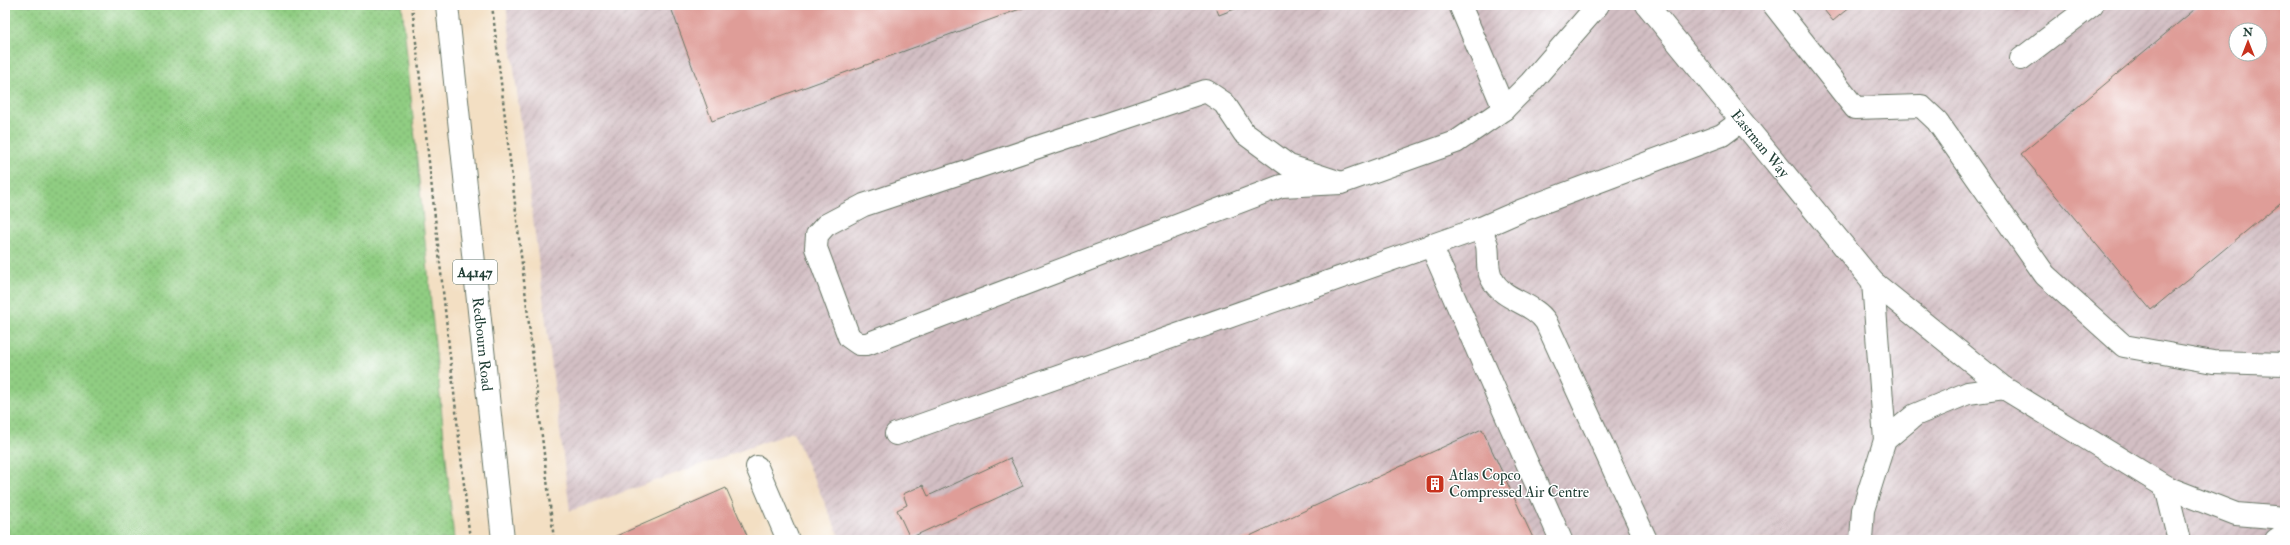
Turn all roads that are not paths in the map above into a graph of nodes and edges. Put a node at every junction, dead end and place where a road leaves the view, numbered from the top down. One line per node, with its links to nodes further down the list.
1 (447, 5): 22 (main road, Redbourn Road / A4147)
2 (1460, 5): 8 (main road)
3 (1598, 5): 8 (main road)
4 (1647, 5): 9 (main road, Eastman Way)
5 (1774, 5): 14 (main road)
6 (2092, 5): 7 (main road)
7 (2021, 59)
8 (1504, 109): 10 (main road)
9 (1741, 121): 11 (main road); 13 (main road, Eastman Way)
10 (1341, 183): 10 (main road)
11 (1481, 228): 12 (main road); 25 (main road)
12 (1431, 246): 16 (main road); 24 (main road)
13 (1873, 282): 15 (main road, Eastman Way); 17 (main road)
14 (2285, 364)
15 (2004, 388): 17 (main road); 19 (main road, Eastman Way)
16 (896, 434)
17 (1885, 440): 26 (main road)
18 (757, 467): 23 (main road)
19 (2166, 487): 20 (main road, Eastman Way); 27 (main road)
20 (2285, 518)
21 (2285, 534): 28 (main road)
22 (503, 540)
23 (788, 540)
24 (1561, 540)
25 (1646, 540)
26 (1861, 540)
27 (2179, 540)
28 (2276, 540)

